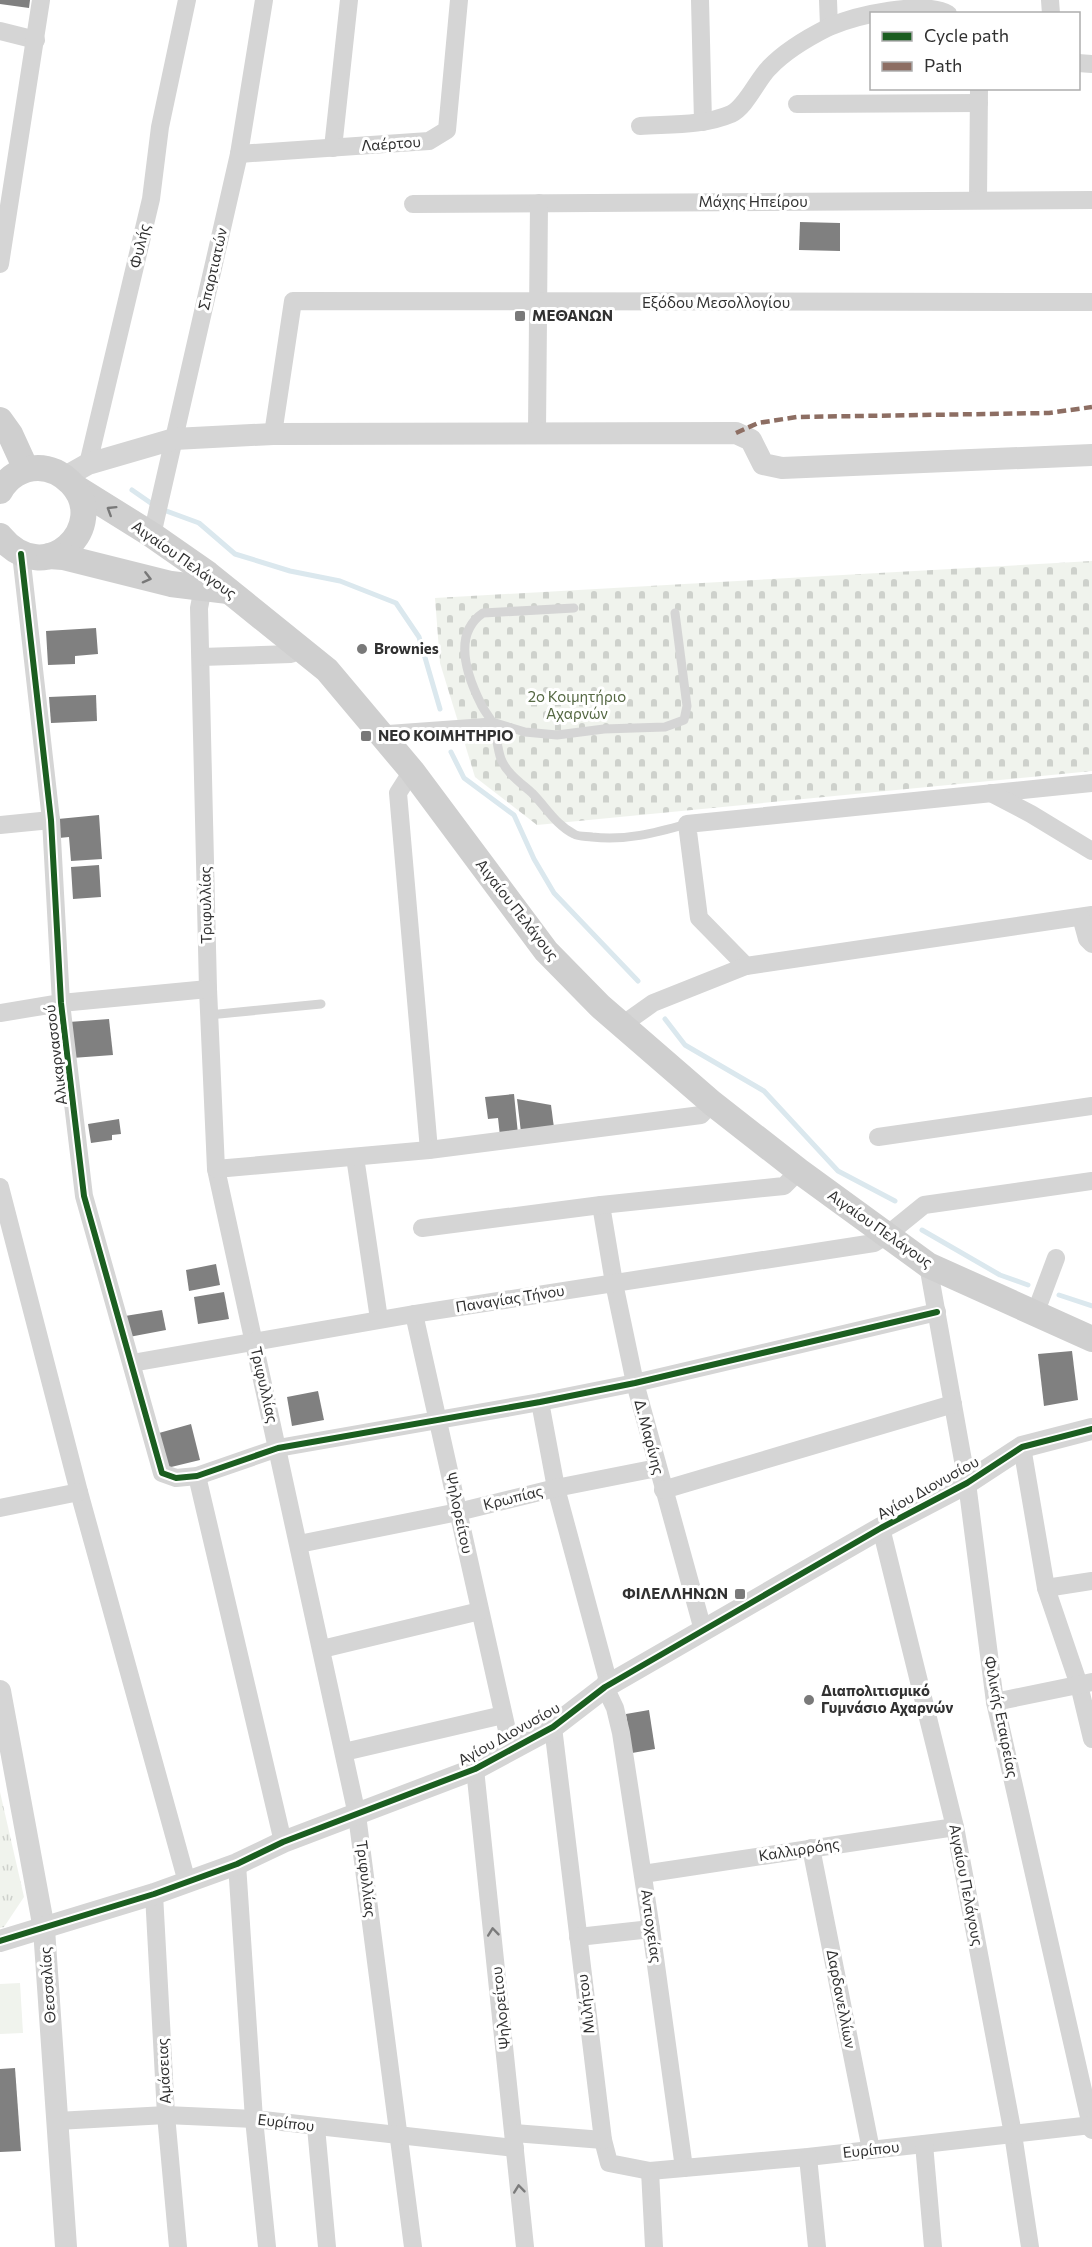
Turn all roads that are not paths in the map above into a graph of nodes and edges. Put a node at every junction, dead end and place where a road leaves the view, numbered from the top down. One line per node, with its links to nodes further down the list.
1 (41, 0): 13 (street)
2 (187, 0): 32 (street, Φυλής)
3 (264, 0): 19 (street, Σπαρτιατών)
4 (349, 0): 18 (street)
5 (459, 0): 18 (street, Λαέρτου)
6 (700, 0): 16 (street)
7 (828, 0): 11 (street)
8 (945, 8): 9 (street)
9 (872, 12)
10 (870, 13): 11 (street)
11 (829, 27): 16 (street)
12 (0, 31): 13 (street)
13 (36, 40): 24 (street)
14 (979, 96): 15 (street); 20 (street)
15 (797, 104)
16 (703, 122): 17 (street)
17 (640, 126)
18 (333, 147): 19 (street, Λαέρτου)
19 (239, 154): 30 (street, Σπαρτιατών)
20 (978, 200): 21 (street, Μάχης Ηπείρου); 22 (street, Μάχης Ηπείρου)
21 (1092, 200)
22 (539, 203): 23 (street, Μάχης Ηπείρου); 26 (street)
23 (413, 204)
24 (0, 264)
25 (1092, 302): 26 (street, Εξόδου Μεσολλογίου)
26 (538, 303): 28 (street); 29 (street, Εξόδου Μεσολλογίου)
27 (0, 420): 33 (main road)
28 (537, 432): 29 (street); 31 (street)
29 (273, 434): 30 (street)
30 (174, 439): 32 (street); 36 (street, Σπαρτιατών)
31 (1092, 455)
32 (88, 464): 34 (street)
33 (26, 469): 34 (main road, Αιγαίου Πελάγους); 35 (main road)
34 (70, 482): 36 (main road, Αιγαίου Πελάγους, one-way to 34); 38 (main road)
35 (0, 491)
36 (152, 535): 40 (main road, Αιγαίου Πελάγους)
37 (7, 546): 38 (main road); 50 (street, Αλικαρνασσού)
38 (49, 556): 39 (main road, one-way to 39)
39 (203, 588): 40 (main road); 44 (street, Τριφυλλίας)
40 (228, 591): 43 (main road, Αιγαίου Πελάγους)
41 (574, 608): 45 (lane)
42 (675, 613): 45 (lane)
43 (298, 646): 44 (street); 46 (main road, Αιγαίου Πελάγους)
44 (201, 657): 57 (street, Τριφυλλίας)
45 (492, 722): 46 (lane); 51 (lane)
46 (379, 730): 47 (main road, Αιγαίου Πελάγους)
47 (412, 771): 62 (main road, Αιγαίου Πελάγους); 66 (street)
48 (1092, 783): 49 (street)
49 (991, 793): 51 (street); 53 (street)
50 (51, 820): 52 (street); 58 (street, Αλικαρνασσού)
51 (687, 824): 56 (street)
52 (0, 825)
53 (1092, 851)
54 (1086, 916): 55 (street); 56 (street)
55 (1092, 944)
56 (746, 966): 62 (street)
57 (208, 989): 58 (street); 61 (street, Τριφυλλίας)
58 (61, 1004): 60 (street); 84 (street, Αλικαρνασσού)
59 (321, 1004): 61 (lane)
60 (0, 1012)
61 (209, 1015): 68 (street, Τριφυλλίας)
62 (622, 1024): 63 (main road, Αιγαίου Πελάγους)
63 (712, 1102): 66 (street); 69 (main road, Αιγαίου Πελάγους)
64 (1092, 1106): 65 (street)
65 (879, 1137)
66 (429, 1150): 67 (street)
67 (355, 1157): 68 (street); 81 (street)
68 (216, 1169): 83 (street, Τριφυλλίας)
69 (799, 1171): 72 (street); 74 (main road, Αιγαίου Πελάγους)
70 (1092, 1181): 74 (street, Παναγίας Τήνου)
71 (0, 1187): 97 (street)
72 (601, 1205): 73 (street); 77 (street, Δ. Μαρίνης)
73 (422, 1228)
74 (887, 1235): 76 (main road, Αιγαίου Πελάγους); 77 (street, Παναγίας Τήνου)
75 (1056, 1258): 80 (street)
76 (928, 1265): 78 (street, Φιλικής Εταιρείας); 80 (main road, Αιγαίου Πελάγους)
77 (614, 1283): 79 (street, Παναγίας Τήνου); 85 (street, Δ. Μαρίνης)
78 (937, 1312): 85 (street); 87 (street, Φιλικής Εταιρείας)
79 (414, 1314): 81 (street, Παναγίας Τήνου); 88 (street, Ψηλορείτου)
80 (1035, 1314): 82 (main road, Αιγαίου Πελάγους)
81 (379, 1319): 83 (street, Παναγίας Τήνου)
82 (1092, 1338)
83 (254, 1341): 84 (street, Παναγίας Τήνου); 91 (street, Τριφυλλίας)
84 (132, 1363): 93 (street, Αλικαρνασσού)
85 (635, 1383): 86 (street); 92 (street, Δ. Μαρίνης)
86 (540, 1402): 88 (street); 95 (street, Αντιοχείας)
87 (953, 1404): 94 (street, Φιλικής Εταιρείας); 96 (street)
88 (438, 1419): 91 (street); 99 (street, Ψηλορείτου)
89 (1092, 1429): 90 (street, Αγίου Διονυσίου)
90 (1022, 1447): 94 (street, Αγίου Διονυσίου); 103 (street)
91 (278, 1448): 93 (street); 101 (street, Τριφυλλίας)
92 (657, 1468): 95 (street, Κρωπίας); 96 (street, Δ. Μαρίνης)
93 (197, 1476): 119 (street)
94 (967, 1483): 100 (street, Αγίου Διονυσίου); 110 (street, Φιλικής Εταιρείας)
95 (556, 1488): 99 (street, Κρωπίας); 108 (street, Αντιοχείας)
96 (663, 1490): 105 (street, Δ. Μαρίνης)
97 (79, 1492): 98 (street); 123 (street)
98 (0, 1508)
99 (458, 1512): 101 (street, Κρωπίας); 104 (street, Ψηλορείτου)
100 (881, 1528): 105 (street, Αγίου Διονυσίου); 118 (street, Αιγαίου Πελάγους)
101 (299, 1544): 106 (street, Τριφυλλίας)
102 (1092, 1581): 103 (street)
103 (1046, 1588): 107 (street)
104 (480, 1611): 106 (street); 111 (street, Ψηλορείτου)
105 (703, 1630): 108 (street, Αγίου Διονυσίου)
106 (322, 1649): 115 (street, Τριφυλλίας)
107 (1086, 1683): 110 (street); 113 (street)
108 (605, 1687): 112 (street, Αγίου Διονυσίου); 122 (street, Αντιοχείας)
109 (0, 1690): 125 (street, Θεσσαλίας)
110 (995, 1702): 133 (street, Φιλικής Εταιρείας)
111 (503, 1714): 114 (street, Ψηλορείτου); 115 (street)
112 (553, 1727): 114 (street, Αγίου Διονυσίου); 127 (street, Μιλήτου)
113 (1092, 1739)
114 (511, 1748): 116 (street, Αγίου Διονυσίου)
115 (344, 1752): 117 (street, Τριφυλλίας)
116 (475, 1769): 117 (street, Αγίου Διονυσίου); 137 (street, Ψηλορείτου, one-way to 116)
117 (357, 1815): 119 (street, Αγίου Διονυσίου); 134 (street, Τριφυλλίας)
118 (955, 1827): 120 (street, Καλλιρρόης); 135 (street, Αιγαίου Πελάγους)
119 (283, 1842): 121 (street, Αγίου Διονυσίου)
120 (811, 1848): 122 (street, Καλλιρρόης); 139 (street, Δαρδανελλίων)
121 (237, 1864): 123 (street, Αγίου Διονυσίου); 130 (street)
122 (643, 1874): 126 (street, Αντιοχείας)
123 (187, 1881): 124 (street, Αγίου Διονυσίου)
124 (154, 1894): 125 (street, Αγίου Διονυσίου); 129 (street, Αμάσειας)
125 (44, 1929): 128 (street, Αγίου Διονυσίου); 131 (street, Θεσσαλίας)
126 (651, 1929): 127 (street); 141 (street, Αντιοχείας)
127 (578, 1937): 136 (street, Μιλήτου)
128 (0, 1941)
129 (166, 2115): 130 (street, Ευρίπου); 131 (street, Ευρίπου); 144 (street, Αμάσειας)
130 (254, 2119): 132 (street, Ευρίπου); 145 (street)
131 (57, 2121): 143 (street, Θεσσαλίας)
132 (316, 2127): 134 (street, Ευρίπου); 146 (street)
133 (1092, 2128): 135 (street, Ευρίπου)
134 (399, 2134): 137 (street, Ευρίπου); 147 (street, Τριφυλλίας)
135 (1013, 2134): 138 (street, Ευρίπου); 152 (street, Αιγαίου Πελάγους)
136 (603, 2140): 137 (street, Ευρίπου); 142 (street, Μιλήτου)
137 (514, 2141): 148 (street, Ψηλορείτου, one-way to 137)
138 (924, 2144): 139 (street, Ευρίπου); 151 (street)
139 (871, 2150): 140 (street, Ευρίπου)
140 (808, 2157): 141 (street, Ευρίπου); 150 (street)
141 (684, 2168): 142 (street, Ευρίπου)
142 (650, 2170): 149 (street)
143 (66, 2247)
144 (178, 2247)
145 (267, 2247)
146 (327, 2247)
147 (413, 2247)
148 (525, 2247)
149 (654, 2247)
150 (817, 2247)
151 (933, 2247)
152 (1030, 2247)

